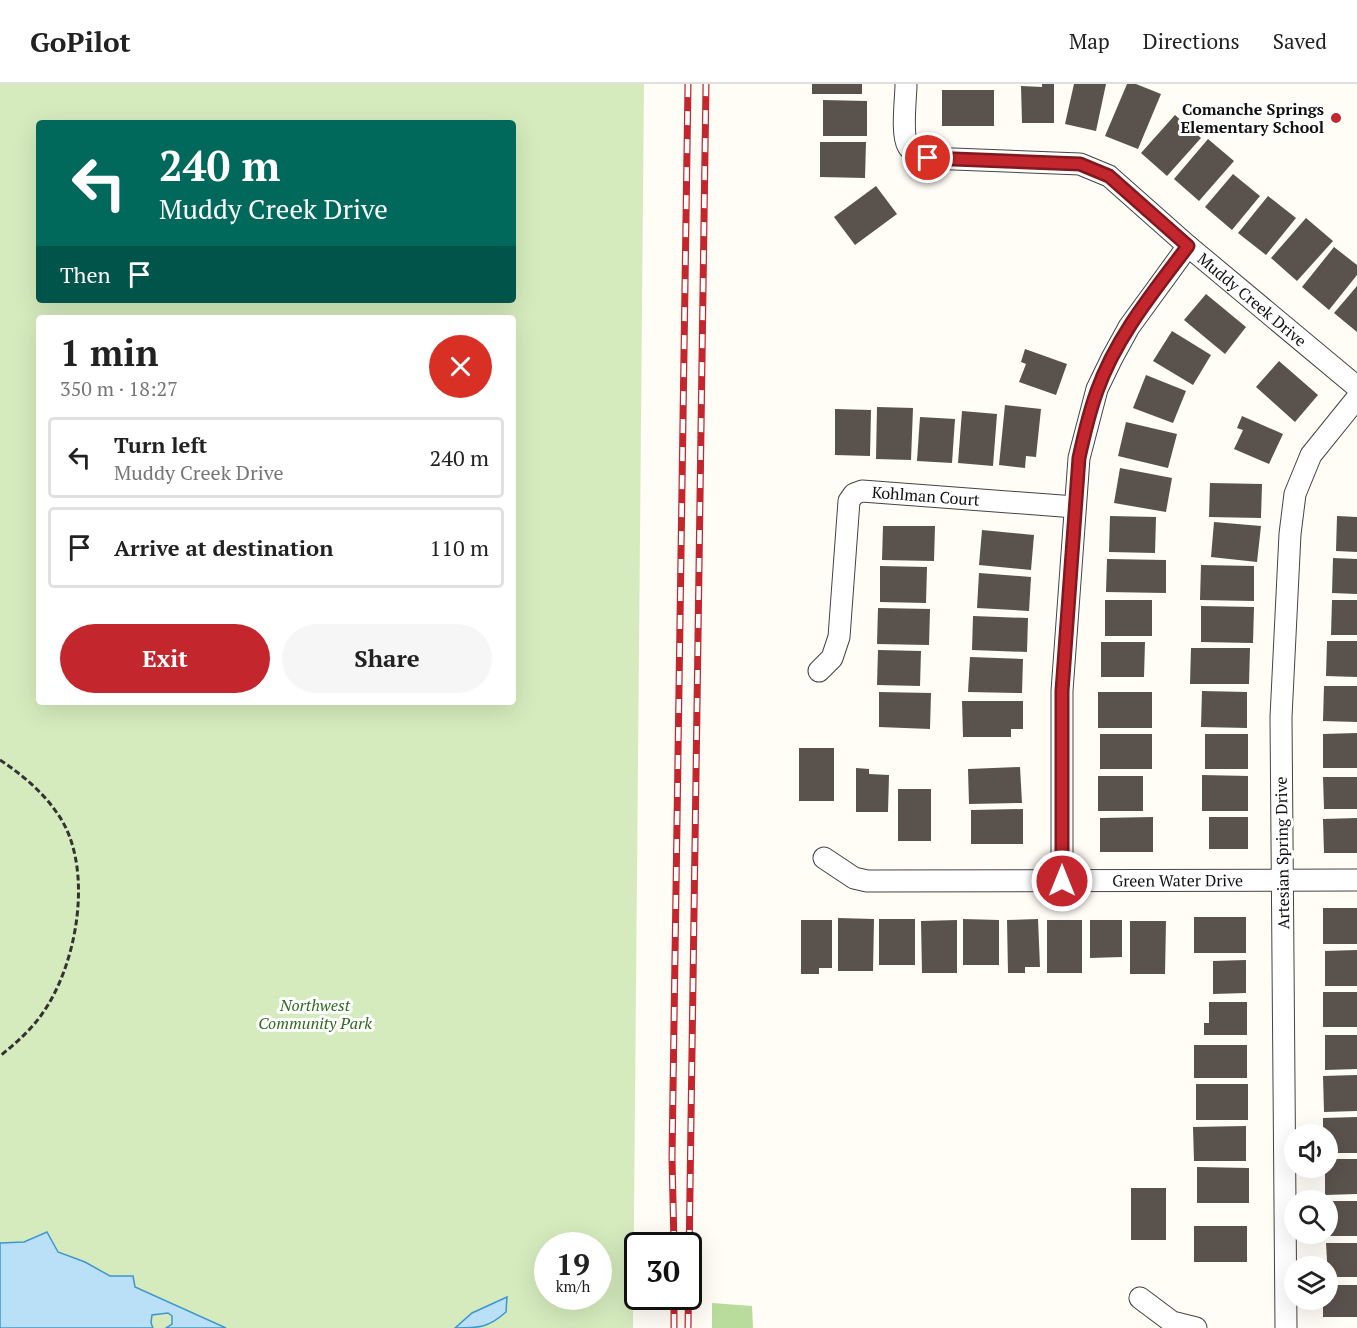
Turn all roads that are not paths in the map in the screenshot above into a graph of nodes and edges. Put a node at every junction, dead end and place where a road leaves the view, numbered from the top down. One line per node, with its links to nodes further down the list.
1 (906, 84): 2 (street, Muddy Creek Drive)
2 (1188, 246): 3 (street, Muddy Creek Drive); 5 (street)
3 (1357, 387)
4 (1357, 398): 8 (street, Artesian Spring Drive)
5 (1075, 507): 6 (street, Kohlman Court); 10 (street)
6 (819, 671)
7 (824, 858): 10 (street, Green Water Drive)
8 (1282, 879): 9 (street, Green Water Drive); 10 (street, Green Water Drive); 13 (street, Artesian Spring Drive)
9 (1357, 880)
10 (1062, 881)
11 (1140, 1298): 12 (street)
12 (1196, 1328)
13 (1286, 1328)

